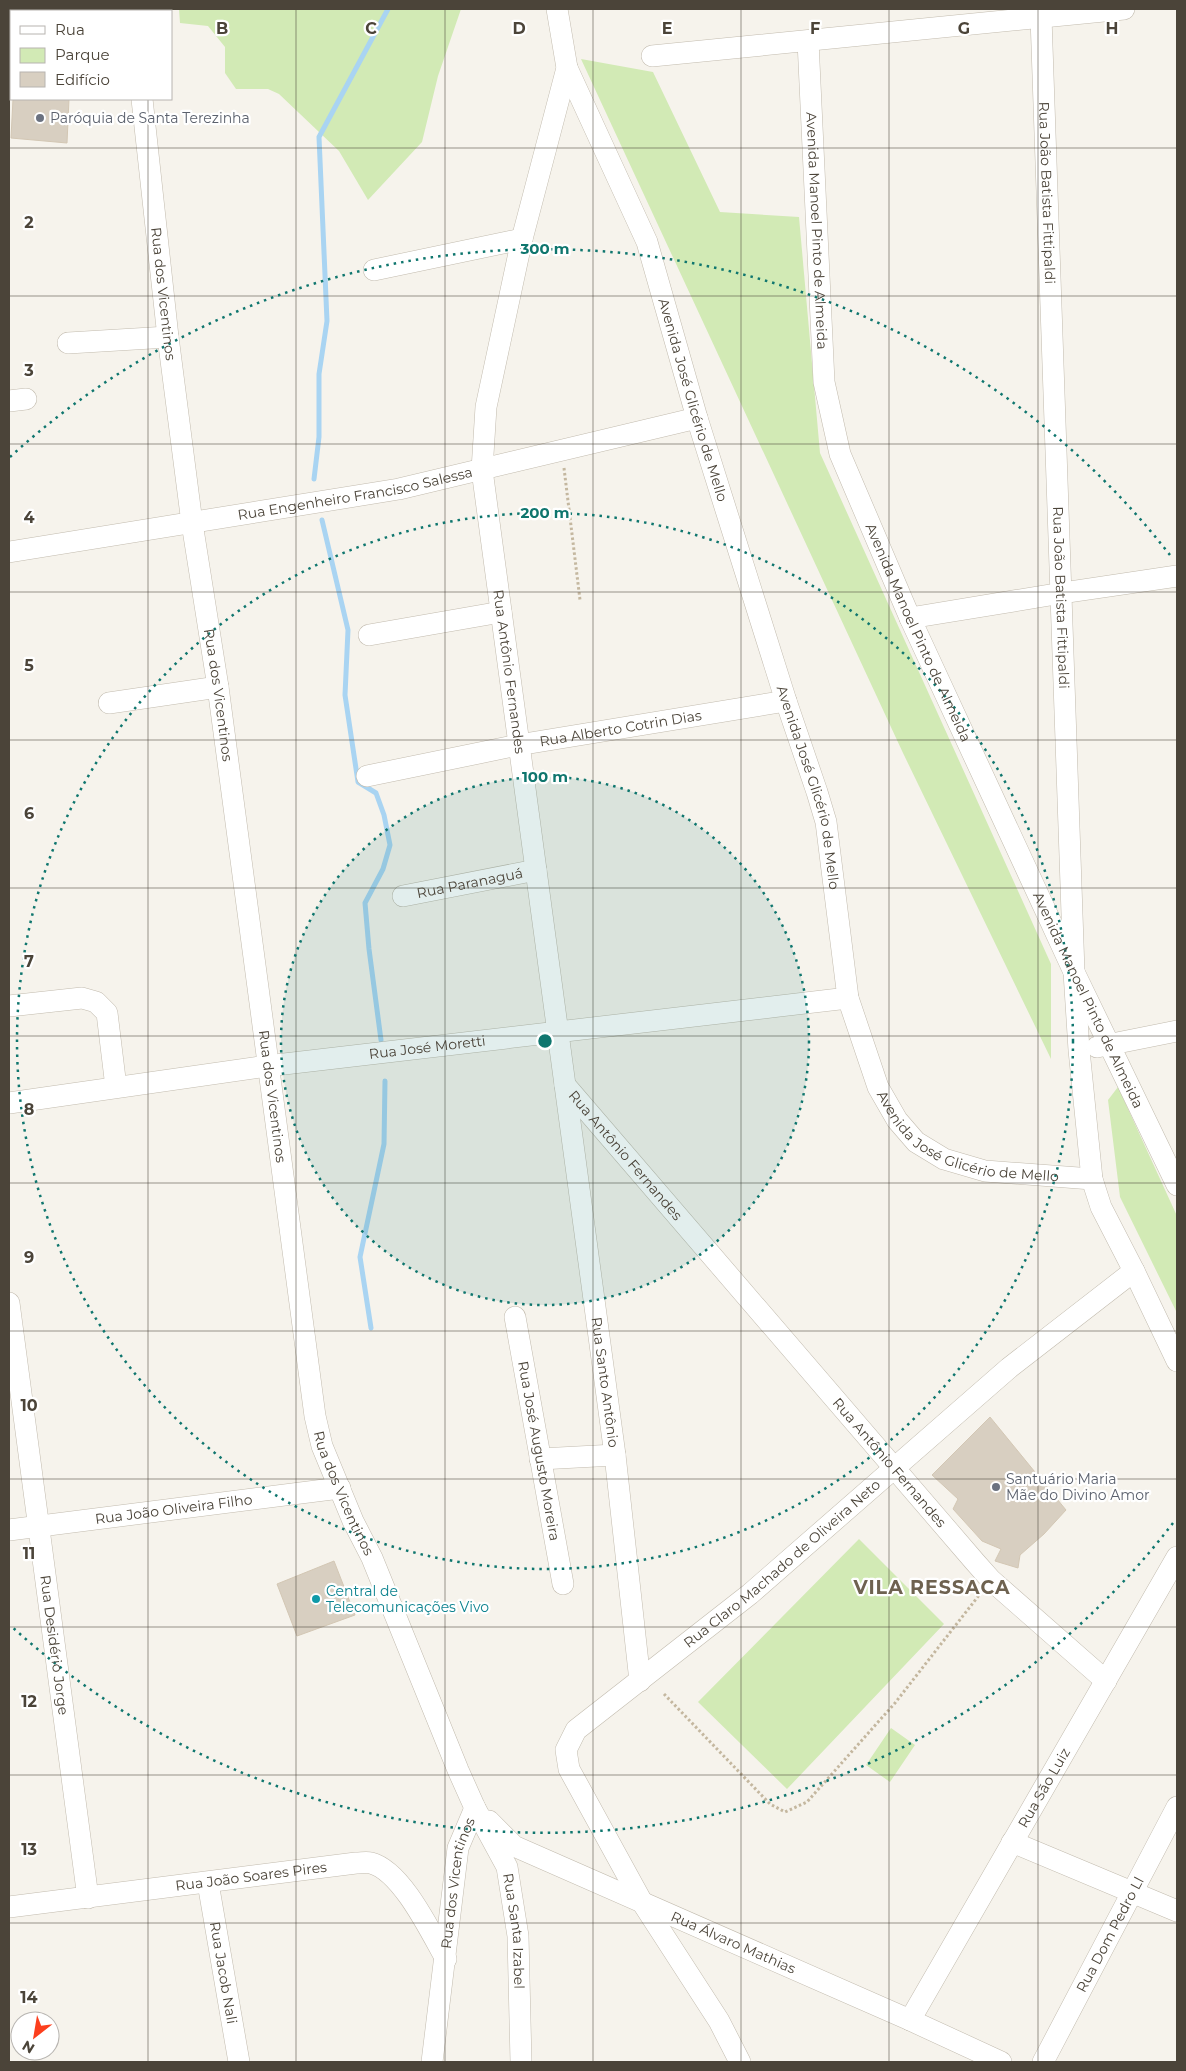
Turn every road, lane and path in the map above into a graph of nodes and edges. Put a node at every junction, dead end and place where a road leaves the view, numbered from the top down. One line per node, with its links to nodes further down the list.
1 (556, 9): 6 (street)
2 (1124, 9): 3 (street)
3 (1041, 17): 4 (street); 18 (street, Rua João Batista Fittipaldi)
4 (808, 40): 5 (street); 21 (street, Avenida Manoel Pinto de Almeida)
5 (652, 56)
6 (567, 68): 8 (street, Rua Antônio Fernandes); 12 (street, Avenida José Glicério de Mello)
7 (142, 100): 10 (street, Rua dos Vicentinos)
8 (522, 239): 9 (street); 14 (street, Rua Antônio Fernandes)
9 (374, 270)
10 (168, 337): 11 (street); 15 (street, Rua dos Vicentinos)
11 (68, 343)
12 (697, 418): 13 (street, Rua Engenheiro Francisco Salessa); 24 (street, Avenida José Glicério de Mello)
13 (562, 450): 14 (street, Rua Engenheiro Francisco Salessa); 19 (path)
14 (482, 470): 15 (street, Rua Engenheiro Francisco Salessa); 20 (street, Rua Antônio Fernandes)
15 (192, 523): 16 (street, Rua Engenheiro Francisco Salessa); 23 (street, Rua dos Vicentinos)
16 (9, 552)
17 (1177, 576): 18 (street)
18 (1062, 593): 21 (street); 30 (street, Rua João Batista Fittipaldi)
19 (580, 600)
20 (502, 612): 22 (street); 26 (street, Rua Antônio Fernandes)
21 (910, 618): 30 (street, Avenida Manoel Pinto de Almeida)
22 (368, 635)
23 (218, 687): 25 (street); 37 (street, Rua dos Vicentinos)
24 (786, 701): 26 (street, Rua Alberto Cotrin Dias); 31 (street, Avenida José Glicério de Mello)
25 (109, 703)
26 (518, 745): 27 (street, Rua Alberto Cotrin Dias); 28 (street, Rua Antônio Fernandes)
27 (367, 776)
28 (536, 870): 29 (street, Rua Paranaguá); 34 (street, Rua Antônio Fernandes)
29 (403, 896)
30 (1074, 972): 35 (street, Avenida Manoel Pinto de Almeida); 36 (street, Rua João Batista Fittipaldi)
31 (848, 998): 34 (street, Rua José Moretti); 41 (street, Avenida José Glicério de Mello)
32 (9, 1006): 39 (street)
33 (1177, 1031): 35 (street)
34 (557, 1032): 37 (street, Rua José Moretti); 38 (street, Rua Antônio Fernandes)
35 (1108, 1045): 36 (street); 42 (street, Avenida Manoel Pinto de Almeida)
36 (1079, 1050): 41 (street, Rua João Batista Fittipaldi)
37 (267, 1066): 39 (street, Rua José Moretti); 50 (street, Rua dos Vicentinos)
38 (565, 1085): 47 (street, Rua Santo Antônio); 49 (street, Rua Antônio Fernandes)
39 (116, 1087): 40 (street, Rua José Moretti)
40 (9, 1103)
41 (1092, 1179): 43 (street)
42 (1177, 1185)
43 (1134, 1271): 46 (street); 49 (street, Rua Claro Machado de Oliveira Neto)
44 (9, 1314): 51 (street, Rua Desidério Jorge)
45 (515, 1317): 48 (street, Rua José Augusto Moreira)
46 (1177, 1361)
47 (615, 1455): 48 (street); 56 (street, Rua Santo Antônio)
48 (540, 1459): 55 (street, Rua José Augusto Moreira)
49 (894, 1469): 54 (street, Rua Antônio Fernandes); 56 (street, Rua Claro Machado de Oliveira Neto)
50 (340, 1488): 51 (street, Rua João Oliveira Filho); 60 (street, Rua dos Vicentinos)
51 (40, 1526): 52 (street, Rua João Oliveira Filho); 64 (street, Rua Desidério Jorge)
52 (9, 1530)
53 (1177, 1557): 57 (street, Rua São Luiz)
54 (991, 1580): 57 (street, Rua Antônio Fernandes); 58 (path)
55 (563, 1584)
56 (640, 1681): 65 (street, Rua Claro Machado de Oliveira Neto)
57 (1106, 1681): 61 (street, Rua São Luiz)
58 (664, 1694)
59 (1177, 1807): 63 (street, Rua Dom Pedro Ll)
60 (475, 1808): 65 (street, Rua Álvaro Mathias); 68 (street, Rua dos Vicentinos); 72 (street, Rua Santa Izabel)
61 (1012, 1842): 63 (street); 69 (street, Rua São Luiz)
62 (208, 1883): 64 (street, Rua João Soares Pires); 68 (street, Rua João Soares Pires); 70 (street, Rua Jacob Nali)
63 (1133, 1892): 67 (street); 75 (street, Rua Dom Pedro Ll)
64 (88, 1898): 66 (street, Rua João Soares Pires)
65 (642, 1902): 69 (street, Rua Álvaro Mathias); 73 (street, Rua Claro Machado de Oliveira Neto)
66 (9, 1907)
67 (1177, 1911)
68 (446, 1959): 71 (street, Rua dos Vicentinos)
69 (910, 2020): 74 (street, Rua Álvaro Mathias)
70 (240, 2062)
71 (432, 2062)
72 (521, 2062)
73 (740, 2062)
74 (1001, 2062)
75 (1043, 2062)

